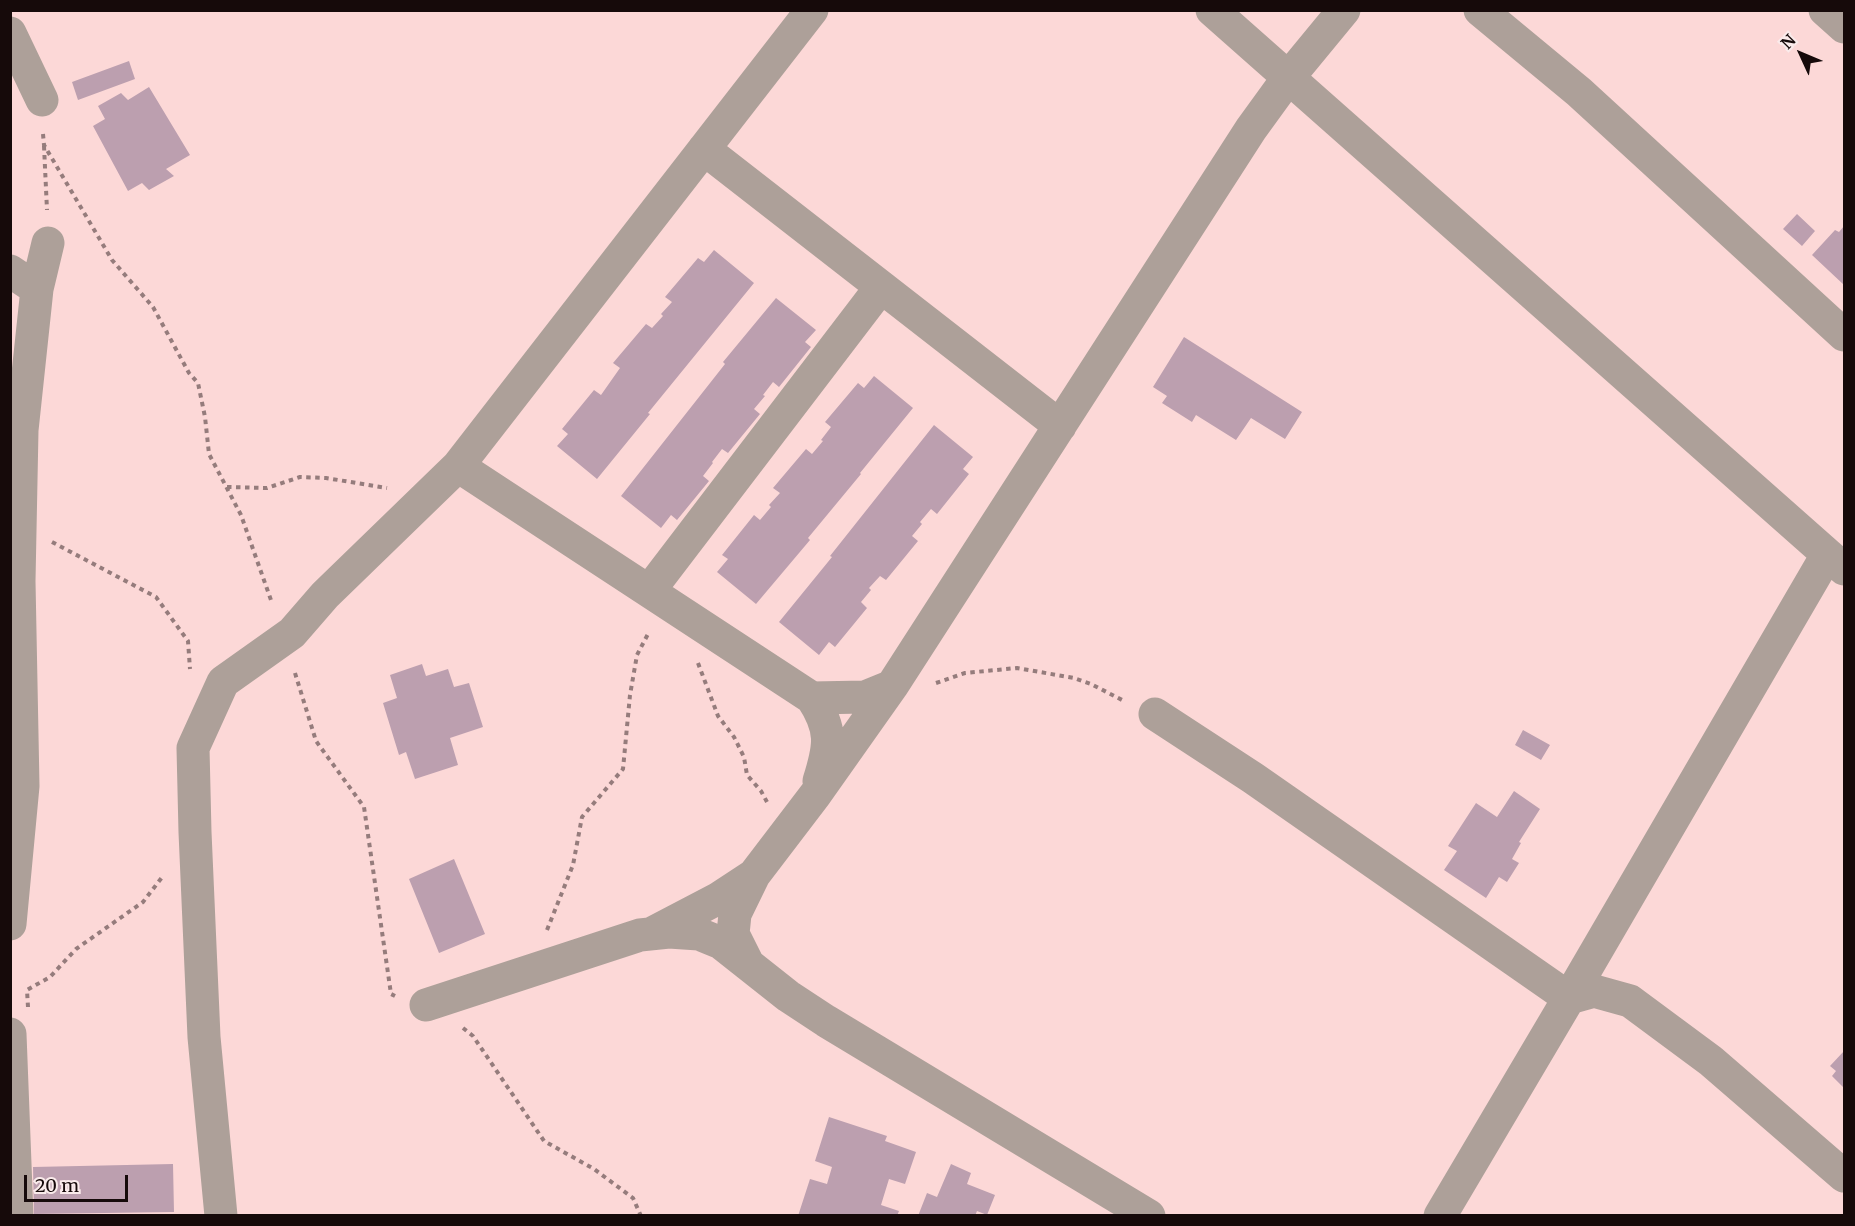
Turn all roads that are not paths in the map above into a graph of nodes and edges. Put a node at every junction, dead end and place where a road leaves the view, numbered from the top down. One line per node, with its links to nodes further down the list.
1 (812, 10): 10 (street)
2 (1212, 10): 8 (street)
3 (1344, 10): 8 (street)
4 (1480, 10): 15 (street)
5 (1825, 10): 6 (street)
6 (1845, 27)
7 (10, 33): 9 (street)
8 (1288, 78): 16 (street); 18 (street)
9 (42, 100)
10 (704, 149): 13 (street); 17 (street)
11 (48, 243): 14 (street)
12 (10, 271): 14 (street)
13 (881, 287): 16 (street); 19 (street)
14 (37, 289): 25 (street)
15 (1845, 334)
16 (1060, 426): 20 (street)
17 (458, 466): 19 (street); 33 (street)
18 (1836, 562): 28 (street)
19 (649, 591): 21 (street)
20 (892, 686): 21 (street); 23 (street)
21 (812, 698): 23 (street)
22 (1155, 714): 28 (street)
23 (815, 795): 24 (street)
24 (754, 875): 26 (street); 27 (street)
25 (10, 924)
26 (652, 933): 27 (street); 29 (street)
27 (747, 962): 34 (street)
28 (1569, 998): 31 (street); 35 (street)
29 (426, 1005)
30 (19, 1022): 32 (street)
31 (1845, 1176)
32 (17, 1215)
33 (221, 1215)
34 (1149, 1215)
35 (1440, 1215)

